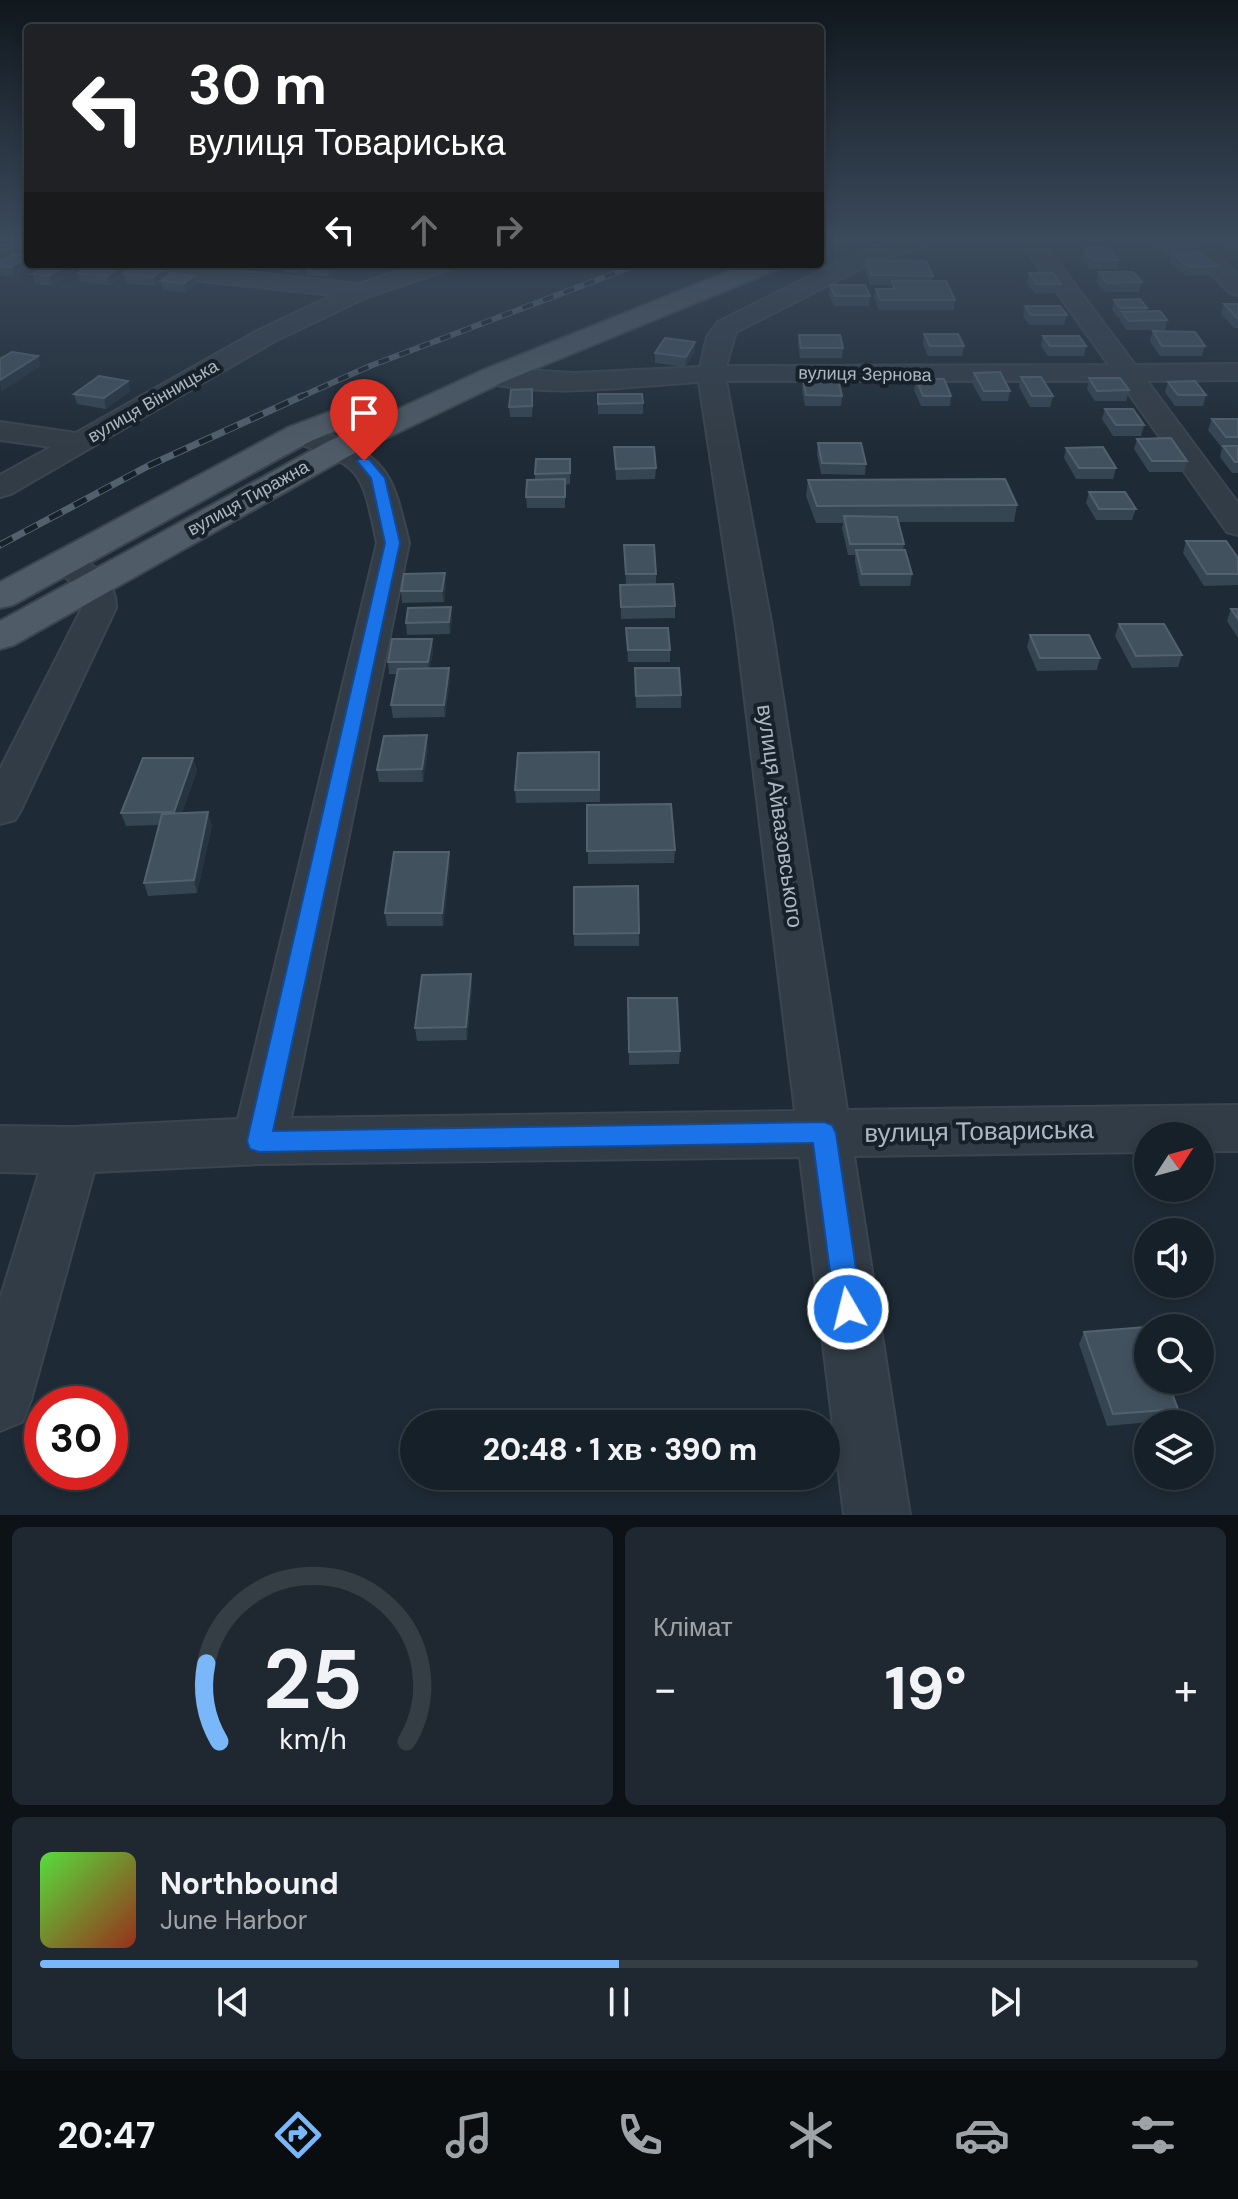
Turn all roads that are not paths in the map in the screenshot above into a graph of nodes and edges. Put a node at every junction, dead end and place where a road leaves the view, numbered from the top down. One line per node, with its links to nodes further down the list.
1 (315, 313): 12 (street, вулиця Вінницька)
2 (593, 313): 11 (main road, вулиця Тиражна)
3 (649, 313): 9 (main road, вулиця Тиражна)
4 (755, 313): 8 (street, вулиця Айвазовського)
5 (1084, 313): 7 (street)
6 (1238, 372): 7 (street, вулиця Зернова)
7 (1128, 373): 8 (street, вулиця Зернова); 15 (street)
8 (711, 374): 9 (street, вулиця Зернова); 22 (street, вулиця Айвазовського)
9 (493, 376): 13 (main road, вулиця Тиражна)
10 (0, 431): 12 (street)
11 (300, 434): 13 (street); 16 (main road, вулиця Тиражна)
12 (82, 442): 14 (street, вулиця Вінницька)
13 (338, 449): 17 (main road, вулиця Тиражна); 23 (street)
14 (0, 488)
15 (1238, 525)
16 (62, 562): 17 (street); 18 (main road, вулиця Тиражна)
17 (96, 582): 19 (main road, вулиця Тиражна); 20 (street)
18 (0, 597)
19 (0, 637)
20 (0, 810)
21 (1238, 1128): 22 (street, вулиця Товариська)
22 (824, 1133): 23 (street, вулиця Товариська); 27 (street, вулиця Айвазовського)
23 (259, 1141): 25 (street, вулиця Товариська)
24 (0, 1149): 25 (street, вулиця Товариська)
25 (73, 1150): 26 (street)
26 (0, 1400)
27 (877, 1515)

